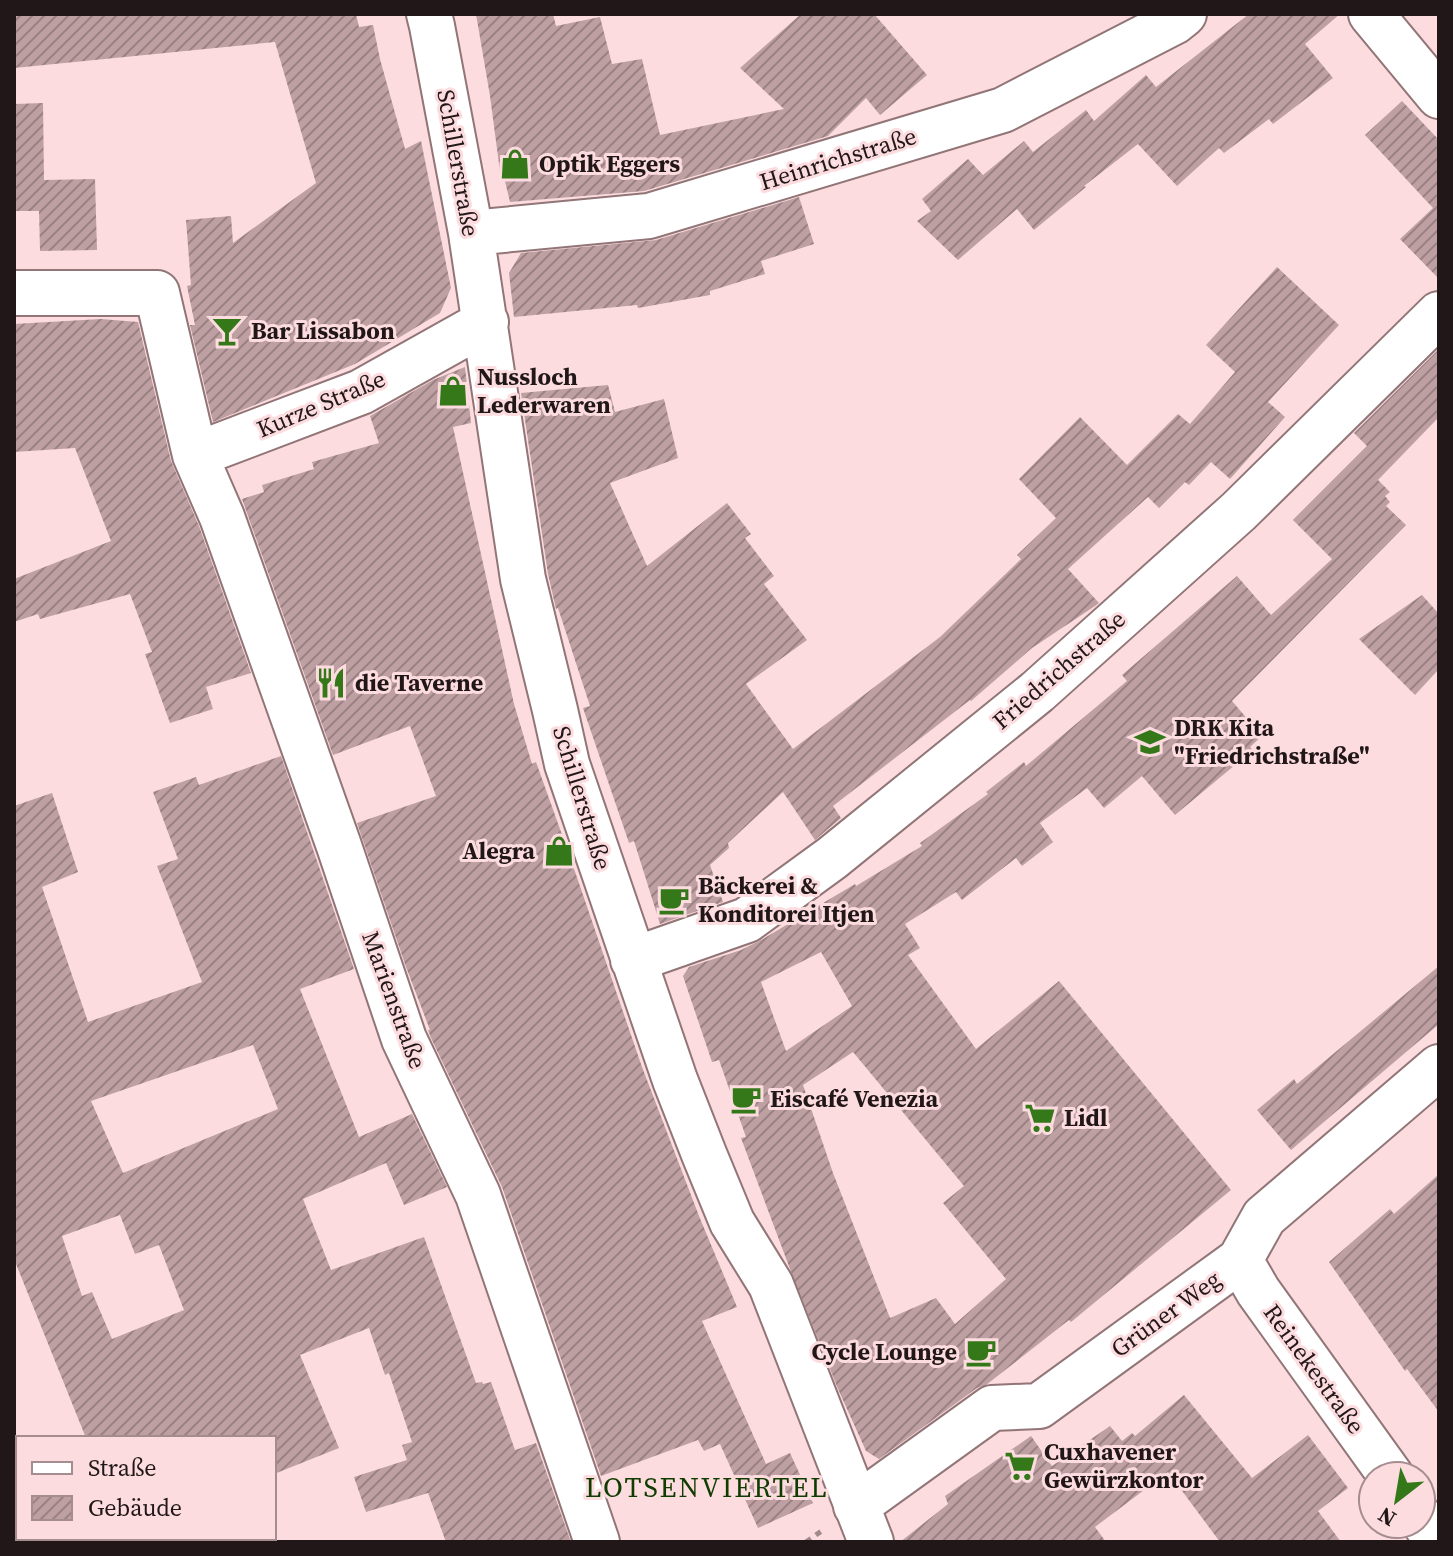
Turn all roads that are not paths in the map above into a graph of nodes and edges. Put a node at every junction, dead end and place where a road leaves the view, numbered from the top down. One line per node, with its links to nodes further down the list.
1 (429, 14): 5 (street, Schillerstraße)
2 (1184, 14): 5 (street, Heinrichstraße)
3 (1371, 14): 4 (street)
4 (1439, 96)
5 (471, 233): 8 (street, Schillerstraße)
6 (14, 293): 9 (street, Marienstraße)
7 (1439, 314): 10 (street, Friedrichstraße)
8 (486, 322): 9 (street, Kurze Straße); 10 (street, Schillerstraße)
9 (195, 455): 15 (street, Marienstraße)
10 (633, 960): 14 (street, Schillerstraße)
11 (1439, 1067): 12 (street, Grüner Weg)
12 (1240, 1260): 13 (street, Reinekestraße); 14 (street, Grüner Weg)
13 (1379, 1460)
14 (864, 1524)
15 (597, 1542)

